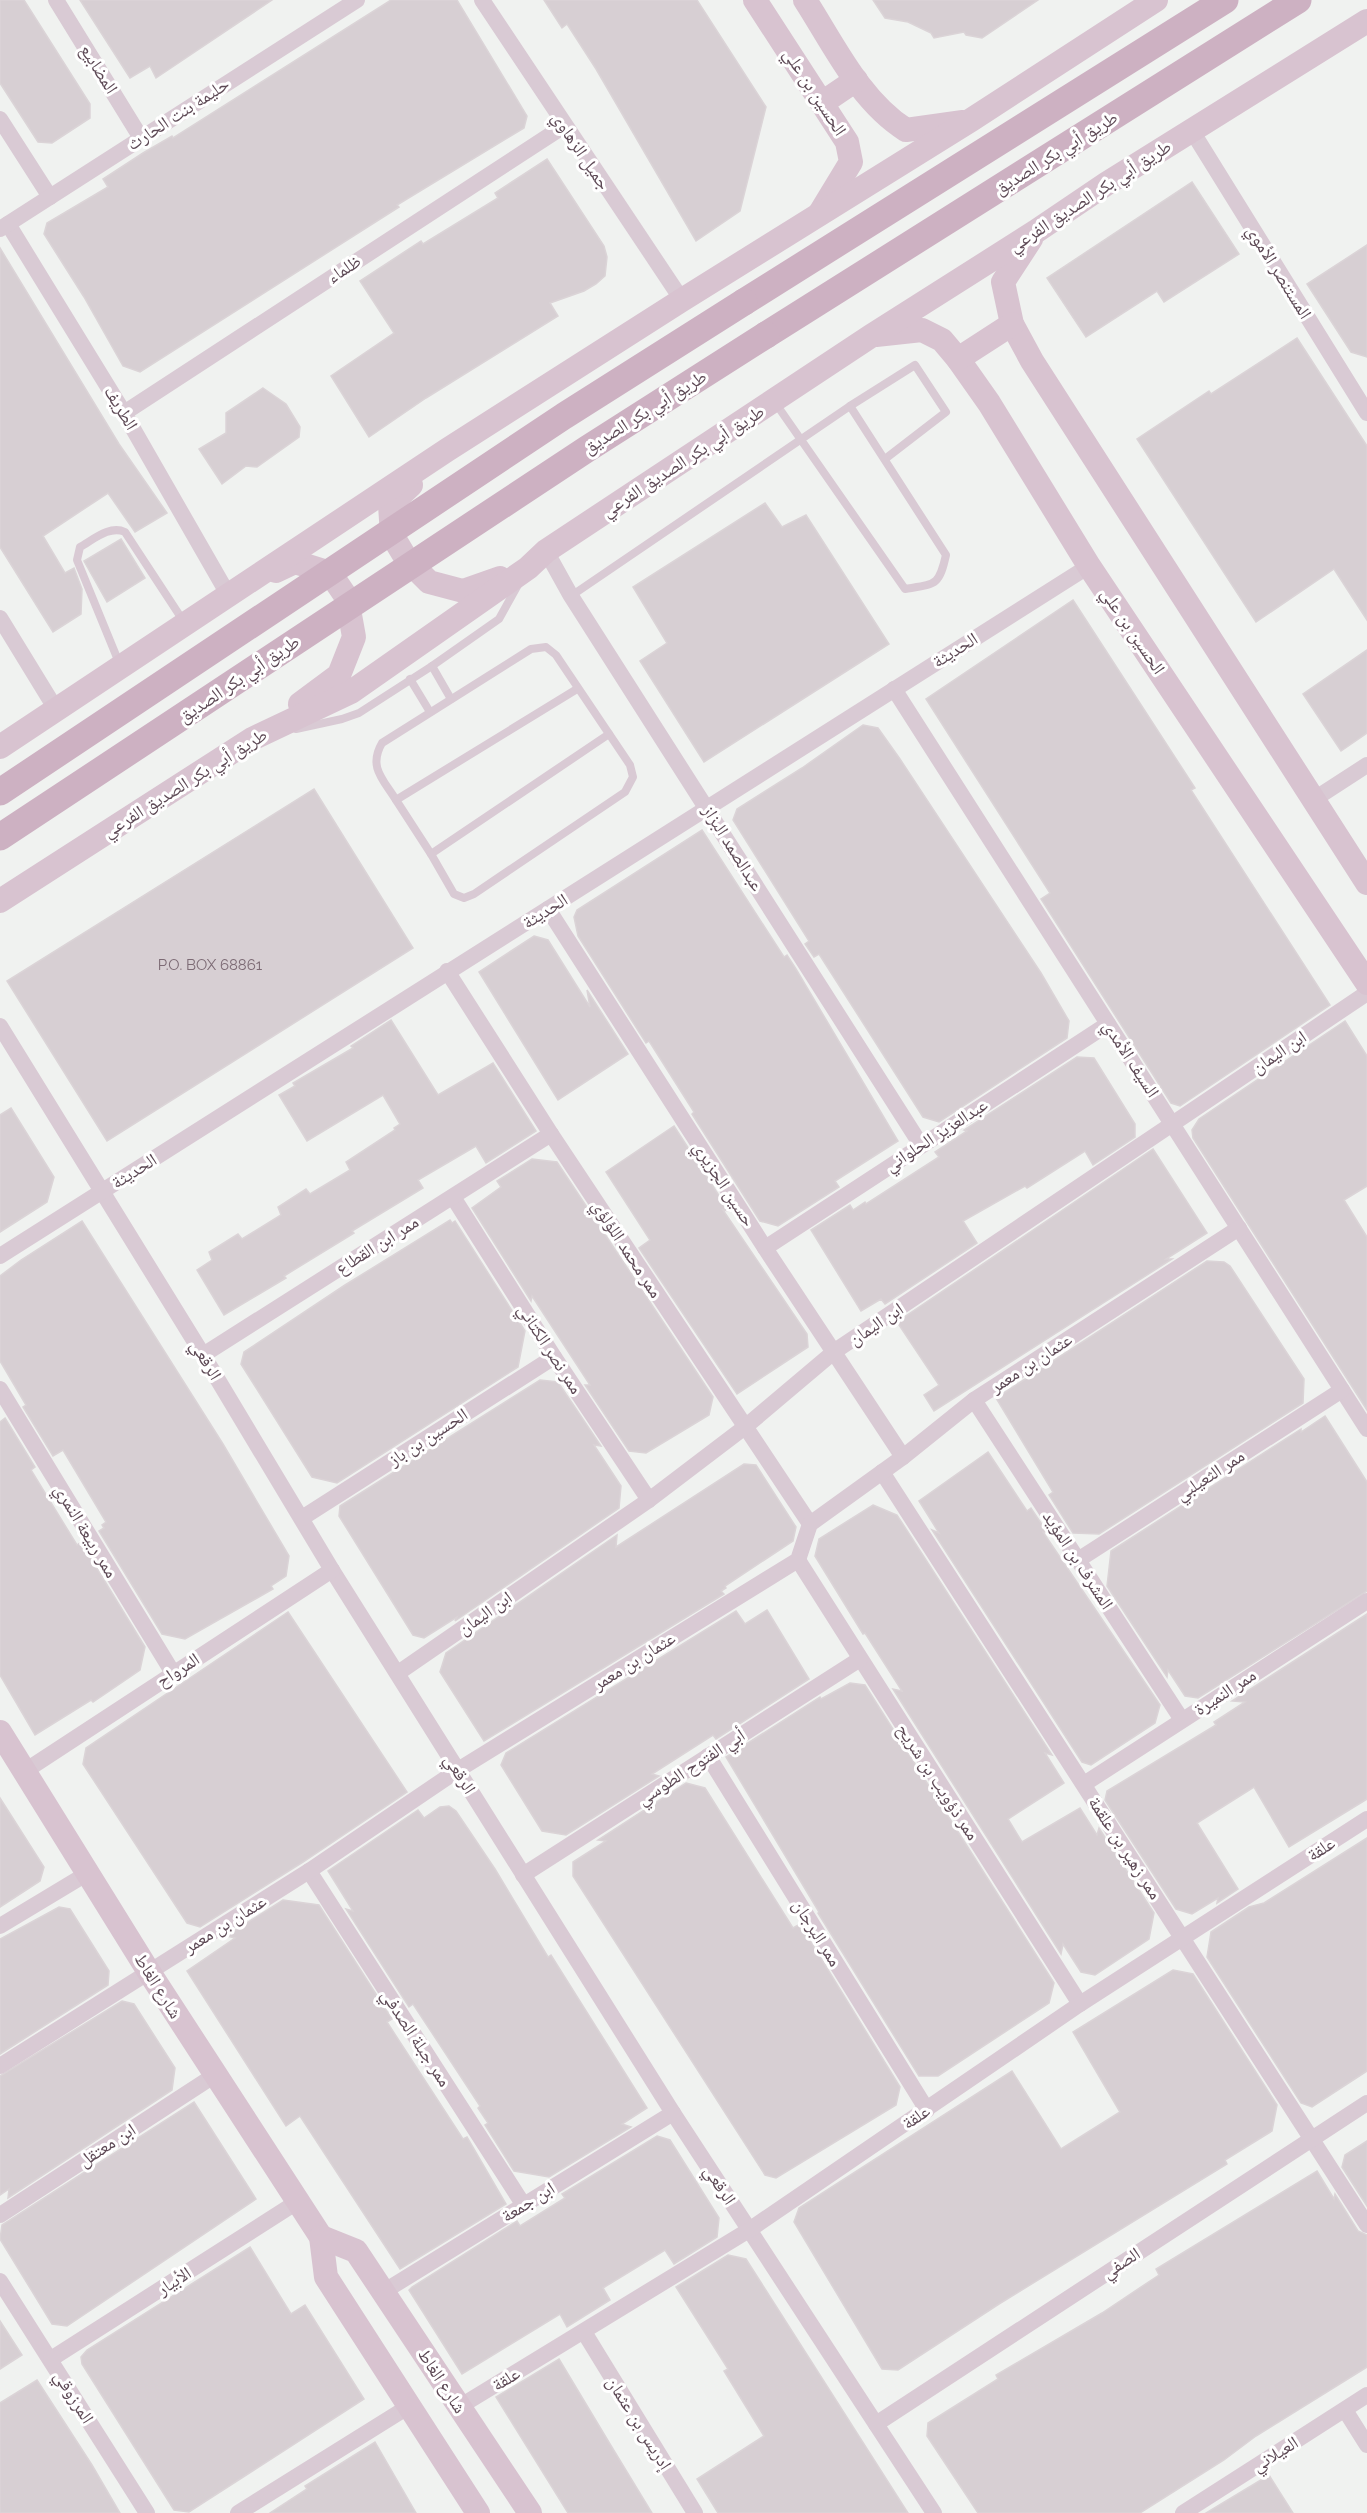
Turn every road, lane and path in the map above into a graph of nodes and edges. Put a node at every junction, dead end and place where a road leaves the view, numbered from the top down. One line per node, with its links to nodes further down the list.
1 (56, 0): 16 (street, المضابيع)
2 (357, 0): 16 (street, حليمة بنت الحارث)
3 (482, 0): 14 (street, جميل الزهاوي)
4 (755, 0): 11 (street, الحسين بن علي)
5 (805, 0): 10 (street)
6 (1225, 0): 52 (main road, bridge)
7 (1298, 0): 56 (main road, طريق أبي بكر الصديق, bridge)
8 (1147, 3): 13 (street)
9 (1367, 21): 15 (street, طريق أبي بكر الصديق الفرعي)
10 (856, 80): 11 (street); 13 (street)
11 (822, 103): 18 (street, الحسين بن علي)
12 (0, 118): 17 (street)
13 (971, 120): 18 (street)
14 (564, 126): 21 (street, جميل الزهاوي); 28 (street, ظلماء)
15 (1192, 131): 20 (street, طريق أبي بكر الصديق الفرعي); 25 (street, المستنصر الأموي)
16 (141, 138): 17 (street, حليمة بنت الحارث)
17 (50, 197): 19 (street, حليمة بنت الحارث)
18 (817, 218): 21 (street)
19 (4, 226): 28 (street, الطريف)
20 (1035, 232): 22 (street); 23 (street, طريق أبي بكر الصديق الفرعي)
21 (682, 300): 31 (street)
22 (1012, 324): 24 (street); 54 (street)
23 (871, 336): 24 (street, الحسين بن علي); 26 (street, طريق أبي بكر الصديق الفرعي)
24 (958, 359): 34 (street, الحسين بن علي)
25 (1360, 388): 29 (street, المستنصر الأموي)
26 (774, 401): 30 (lane); 33 (street, طريق أبي بكر الصديق الفرعي)
27 (850, 406): 30 (lane); 32 (lane); 32 (lane)
28 (124, 413): 36 (street, الطريف)
29 (1367, 413)
30 (801, 438): 32 (lane); 37 (lane)
31 (447, 450): 35 (street); 36 (street)
32 (885, 459)
33 (546, 551): 35 (street, طريق أبي بكر الصديق الفرعي); 37 (street, عبدالصمد البزاز)
34 (1089, 566): 44 (street, الحديثة); 62 (street, الحسين بن علي)
35 (528, 568): 40 (lane); 49 (street, طريق أبي بكر الصديق الفرعي)
36 (229, 596): 39 (street); 49 (street)
37 (571, 596): 55 (street, عبدالصمد البزاز)
38 (0, 618): 46 (street)
39 (185, 625): 41 (street); 41 (lane)
40 (432, 666): 42 (lane); 45 (lane)
41 (121, 669): 46 (street)
42 (410, 679): 47 (lane); 49 (lane)
43 (577, 689): 45 (lane); 48 (lane); 53 (lane)
44 (894, 689): 55 (street, الحديثة); 64 (street, السيف الأمدي)
45 (452, 699): 47 (lane)
46 (57, 711): 50 (street)
47 (430, 712): 53 (lane)
48 (609, 734): 57 (lane); 57 (lane)
49 (252, 738): 59 (street, طريق أبي بكر الصديق الفرعي)
50 (0, 747)
51 (1367, 765): 54 (street)
52 (0, 792)
53 (396, 800): 57 (lane)
54 (1313, 800): 58 (street)
55 (707, 806): 60 (street, الحديثة); 68 (street, عبدالصمد البزاز)
56 (0, 837)
57 (431, 854)
58 (1367, 883)
59 (0, 901)
60 (548, 909): 61 (street, الحديثة); 72 (street, حسين الجزيري)
61 (447, 971): 67 (street, ممر محمد اللؤلؤي); 69 (street, الحديثة)
62 (1367, 983)
63 (1367, 993): 66 (street, ابن اليمان)
64 (1108, 1024): 66 (street, السيف الأمدي); 68 (street, عبدالعزيز الحلواني)
65 (0, 1026): 69 (street, الرقعي)
66 (1173, 1124): 71 (street, السيف الأمدي); 74 (street, ابن اليمان)
67 (551, 1134): 70 (street, ممر ابن القطاع); 80 (street, ممر محمد اللؤلؤي)
68 (921, 1145): 72 (street, عبدالعزيز الحلواني)
69 (101, 1192): 73 (street, الحديثة); 75 (street, الرقعي)
70 (453, 1197): 75 (street, ممر ابن القطاع); 76 (street, ممر نصر الكتاني)
71 (1239, 1228): 78 (street, السيف الأمدي); 79 (street, عثمان بن معمر)
72 (765, 1248): 74 (street, حسين الجزيري)
73 (0, 1256)
74 (835, 1351): 80 (street, ابن اليمان); 82 (street, حسين الجزيري)
75 (203, 1355): 85 (street, الرقعي)
76 (554, 1357): 84 (street, ممر نصر الكتاني); 85 (street, الحسين بن باز)
77 (0, 1389): 92 (street, ممر ربيعة النمري)
78 (1342, 1390): 81 (street, السيف الأمدي); 88 (street, ممر الثعيلبي)
79 (975, 1400): 82 (street, عثمان بن معمر); 88 (street, المشرف بن المؤيد)
80 (745, 1427): 84 (street, ابن اليمان); 86 (street, ممر محمد اللؤلؤي)
81 (1367, 1429)
82 (903, 1457): 83 (street, عثمان بن معمر)
83 (882, 1472): 86 (street, عثمان بن معمر); 99 (street, ممر زهير بن علقمة)
84 (649, 1500): 93 (street, ابن اليمان)
85 (302, 1518): 89 (street, الرقعي)
86 (810, 1524): 87 (street)
87 (798, 1560): 91 (street, ممر ذؤويب بن شريح); 97 (street, عثمان بن معمر)
88 (1078, 1560): 94 (street, المشرف بن المؤيد)
89 (332, 1570): 92 (street, المرواح); 93 (street, الرقعي)
90 (1367, 1601): 94 (street, ممر النميرة)
91 (860, 1659): 96 (street, أبي الفتوح الطوسي); 107 (street, ممر ذؤويب بن شريح)
92 (173, 1673): 98 (street, المرواح)
93 (398, 1673): 97 (street, الرقعي)
94 (1182, 1720): 99 (street, ممر النميرة)
95 (0, 1732): 98 (street, شارع الغاط)
96 (708, 1756): 103 (street, أبي الفتوح الطوسي); 111 (street, ممر البرجان)
97 (458, 1770): 101 (street, عثمان بن معمر); 103 (street, الرقعي)
98 (25, 1771): 102 (street, شارع الغاط)
99 (1084, 1784): 105 (street, ممر زهير بن علقمة)
100 (1367, 1819): 105 (street, علقة)
101 (309, 1871): 106 (street, عثمان بن معمر); 115 (street, ممر جبلة الصدفي)
102 (88, 1873): 104 (street); 106 (street, شارع الغاط)
103 (523, 1875): 112 (street, الرقعي)
104 (0, 1926)
105 (1184, 1938): 107 (street, علقة); 113 (street, ممر زهير بن علقمة)
106 (148, 1972): 108 (street, عثمان بن معمر); 109 (street, شارع الغاط)
107 (1080, 2004): 111 (street, علقة)
108 (0, 2066)
109 (215, 2075): 114 (street, شارع الغاط); 116 (street, ابن معتقل)
110 (1367, 2103): 113 (street, الصفي)
111 (927, 2110): 118 (street, علقة)
112 (673, 2113): 115 (street, ابن جمعة); 118 (street, الرقعي)
113 (1312, 2139): 117 (street, ممر زهير بن علقمة); 128 (street, الصفي)
114 (297, 2202): 119 (street, شارع الغاط); 123 (street, الأبيار)
115 (523, 2204): 121 (street, ابن جمعة)
116 (0, 2215)
117 (1367, 2225)
118 (749, 2230): 122 (street, علقة); 128 (street, الرقعي)
119 (321, 2237): 121 (street, شارع الغاط); 125 (street, شارع الغاط)
120 (0, 2281): 123 (street, المرزوقي)
121 (383, 2292): 126 (street, شارع الغاط)
122 (584, 2332): 126 (street, علقة); 135 (street, إدريس بن عثمان)
123 (51, 2359): 131 (street, المرزوقي)
124 (1367, 2395): 127 (street, العيلاني)
125 (411, 2406): 132 (street); 133 (street, شارع الغاط)
126 (459, 2407): 134 (street, شارع الغاط)
127 (1345, 2410): 129 (street); 130 (street, العيلاني)
128 (876, 2424): 136 (street, الرقعي)
129 (1367, 2445)
130 (1187, 2512)
131 (147, 2513)
132 (238, 2513)
133 (478, 2513)
134 (530, 2513)
135 (695, 2513)
136 (934, 2513)

